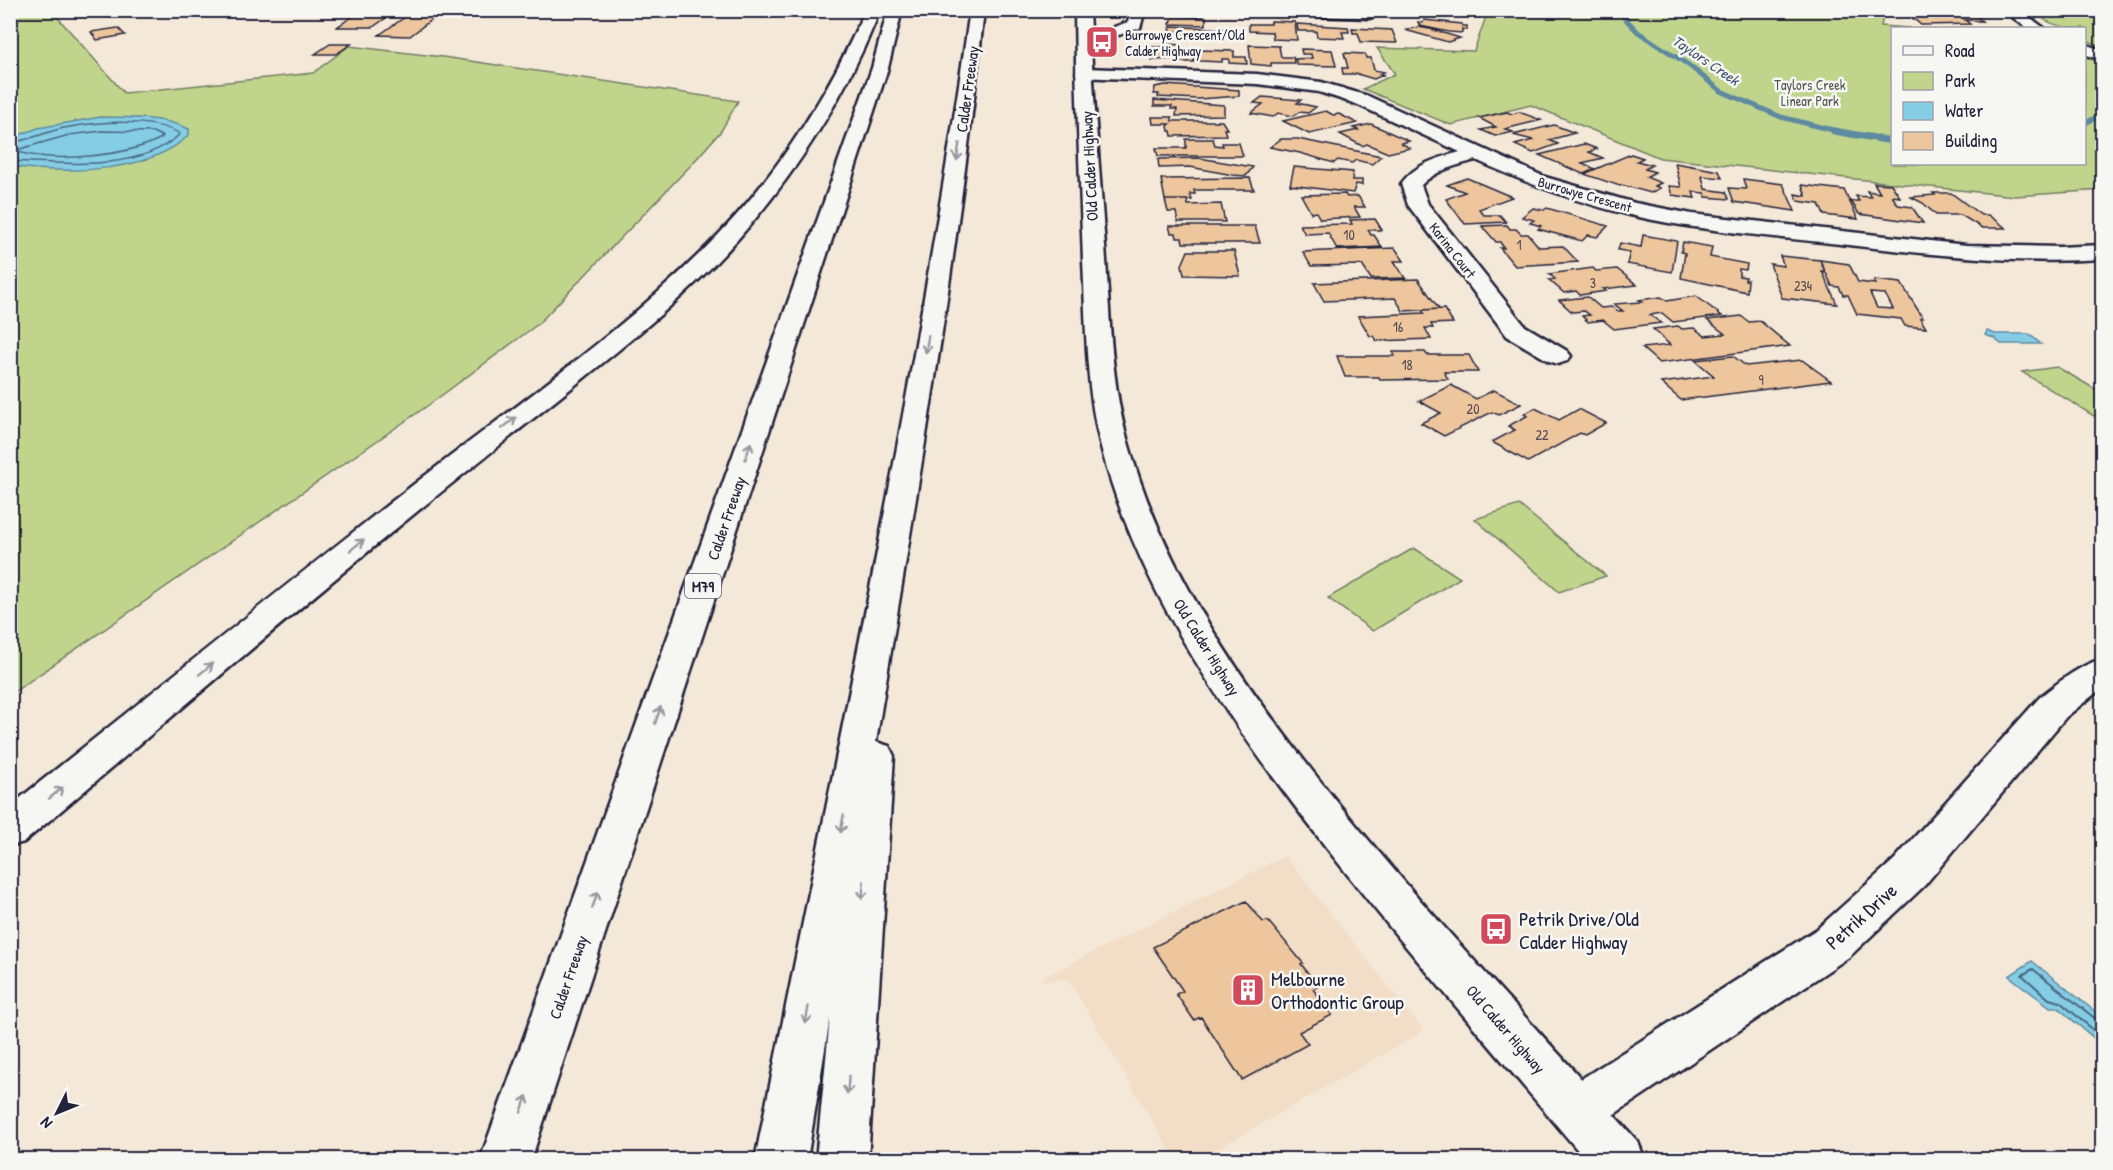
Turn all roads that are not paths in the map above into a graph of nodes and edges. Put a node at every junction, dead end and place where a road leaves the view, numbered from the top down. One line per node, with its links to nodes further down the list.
1 (873, 10): 19 (main road, one-way to 1)
2 (895, 10): 21 (main road, Calder Freeway / M79, one-way to 2)
3 (976, 10): 17 (main road, Calder Freeway, one-way to 17)
4 (1082, 10): 13 (main road, Old Calder Highway)
5 (1138, 10): 10 (main road)
6 (1256, 10): 8 (main road)
7 (2010, 10): 9 (main road)
8 (1370, 14)
9 (2035, 27)
10 (1119, 30)
11 (2086, 49): 12 (main road)
12 (2103, 55)
13 (1084, 73): 14 (main road, Burrowye Crescent); 20 (main road, Old Calder Highway)
14 (1476, 154): 15 (main road, Burrowye Crescent); 16 (main road, Karina Court)
15 (2103, 252)
16 (1558, 356)
17 (909, 456): 22 (main road, Calder Freeway, one-way to 22); 23 (main road, one-way to 23)
18 (2103, 672): 20 (main road, Petrik Drive)
19 (10, 830)
20 (1578, 1110): 24 (main road, Old Calder Highway)
21 (506, 1160)
22 (781, 1160)
23 (842, 1160)
24 (1620, 1160)

